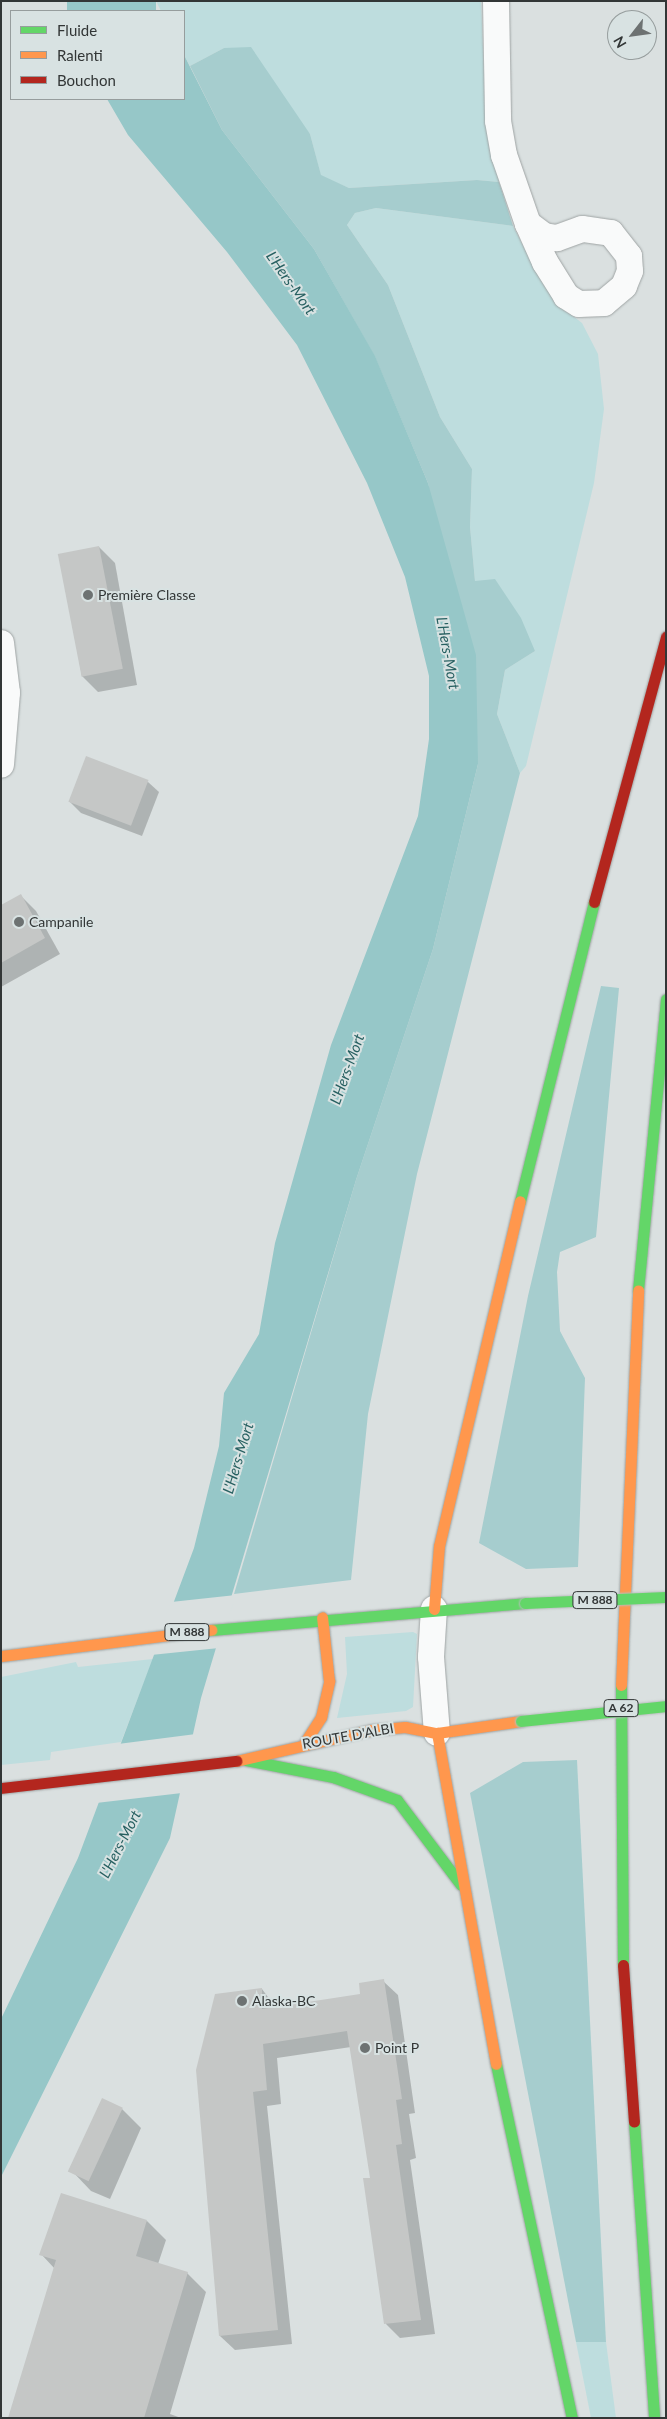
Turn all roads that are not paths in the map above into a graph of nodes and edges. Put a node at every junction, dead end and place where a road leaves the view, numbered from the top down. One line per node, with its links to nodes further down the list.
1 (496, 1): 2 (street)
2 (528, 224)
3 (666, 637): 8 (main road)
4 (1, 643): 5 (street)
5 (1, 765)
6 (666, 998): 18 (main road, A 62)
7 (666, 1597): 8 (main road, M 888, bridge)
8 (434, 1609): 9 (main road, M 888); 12 (street)
9 (322, 1617): 10 (main road, M 888); 13 (main road)
10 (1, 1656)
11 (666, 1706): 12 (main road, ROUTE D'ALBI, bridge)
12 (437, 1733): 13 (main road, ROUTE D'ALBI); 16 (main road)
13 (305, 1742): 14 (main road, ROUTE D'ALBI)
14 (246, 1760): 15 (main road, ROUTE D'ALBI); 16 (main road)
15 (1, 1788)
16 (463, 1889): 17 (main road)
17 (572, 2418)
18 (654, 2418)

